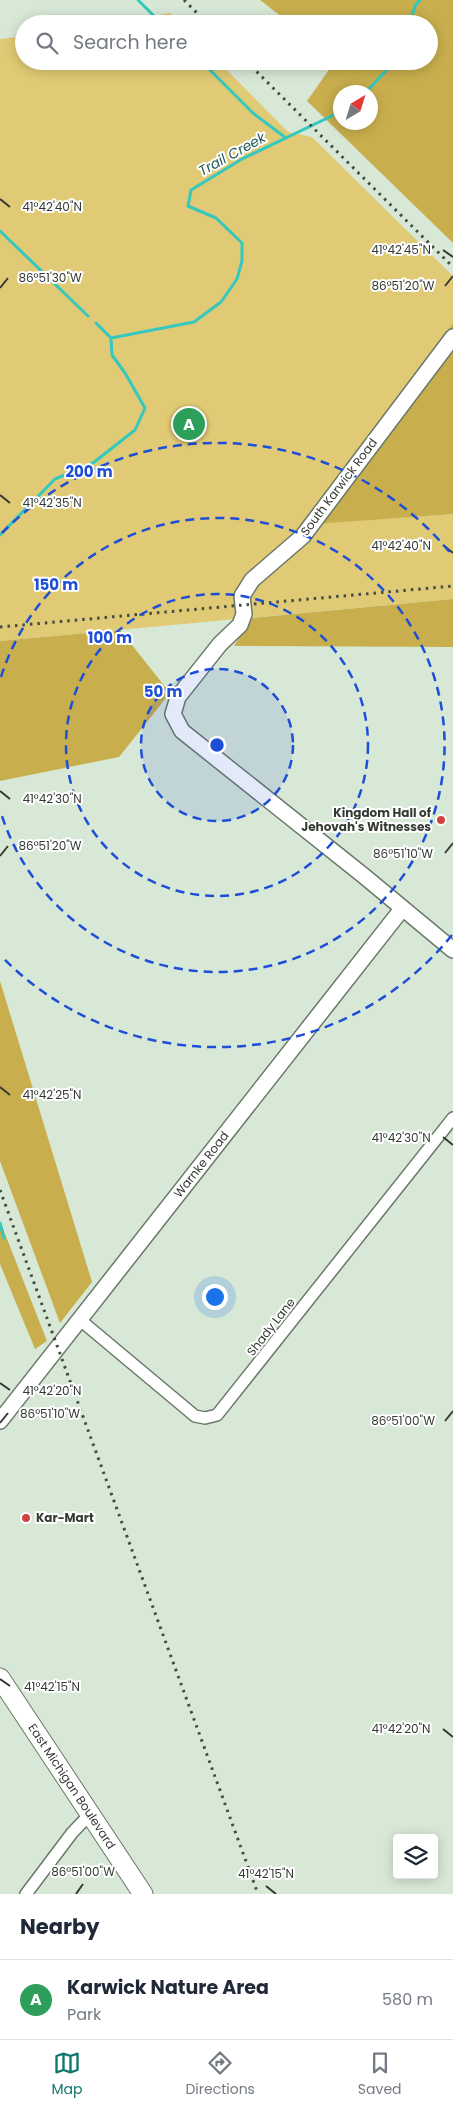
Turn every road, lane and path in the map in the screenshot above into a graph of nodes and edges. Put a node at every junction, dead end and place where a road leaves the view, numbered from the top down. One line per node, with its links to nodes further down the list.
1 (453, 337): 2 (street, South Karwick Road)
2 (402, 908): 3 (street); 5 (street, Warnke Road)
3 (453, 950)
4 (453, 1118): 5 (street, Shady Lane)
5 (79, 1319): 6 (street, Warnke Road)
6 (0, 1421)
7 (0, 1678): 8 (main road, East Michigan Boulevard)
8 (90, 1814): 9 (street); 10 (main road, East Michigan Boulevard)
9 (26, 1894)
10 (143, 1894)

